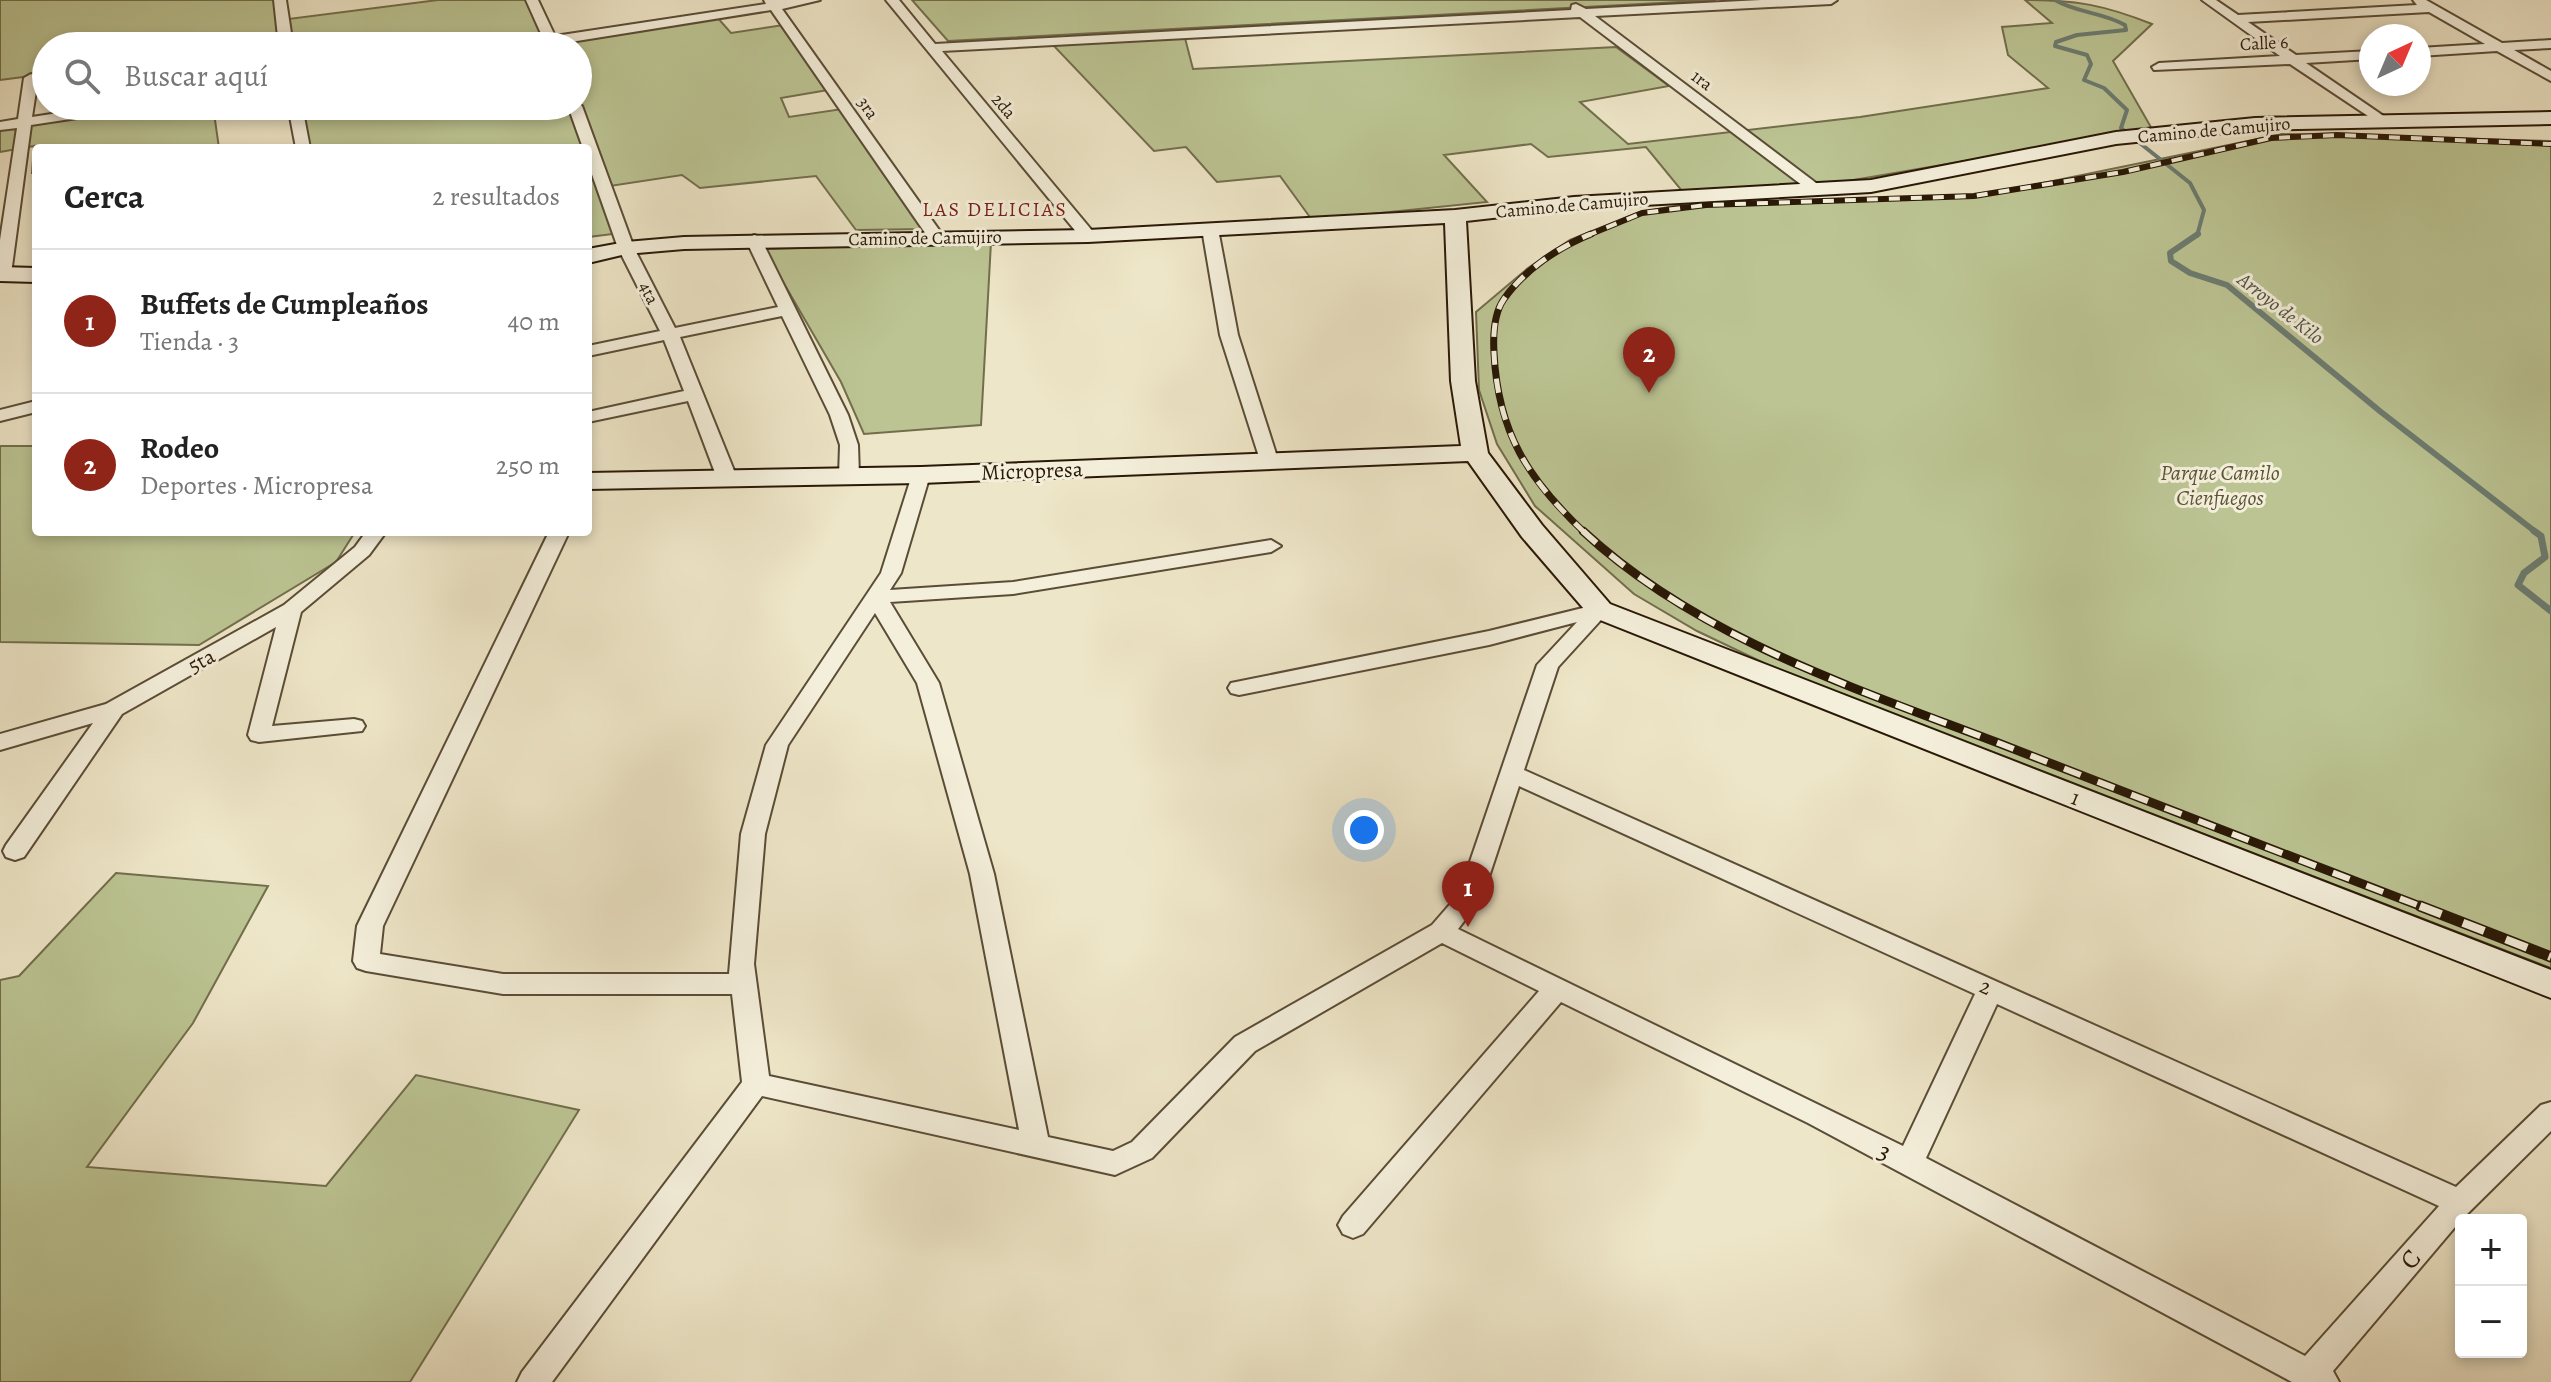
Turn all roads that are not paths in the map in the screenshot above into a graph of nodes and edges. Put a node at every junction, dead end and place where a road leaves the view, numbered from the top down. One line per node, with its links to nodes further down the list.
1 (280, 0): 13 (street)
2 (532, 0): 14 (street)
3 (814, 0): 9 (street)
4 (892, 0): 18 (street, 2da)
5 (1566, 0): 11 (street, 1ra)
6 (1831, 0): 11 (street)
7 (2208, 0): 12 (street)
8 (2418, 0): 10 (street)
9 (773, 3): 15 (street); 39 (street, 3ra)
10 (2432, 8): 12 (street); 17 (street)
11 (1581, 12): 18 (street); 35 (street, 1ra)
12 (2236, 19): 21 (street)
13 (284, 32)
14 (547, 32)
15 (592, 37)
16 (2551, 44): 17 (street)
17 (2497, 47): 19 (street); 23 (street)
18 (932, 48): 38 (street, 2da)
19 (2431, 51)
20 (2359, 56): 21 (street, Calle 6)
21 (2296, 60): 22 (street, Calle 6); 29 (street)
22 (2159, 67)
23 (2551, 77)
24 (31, 78): 30 (street)
25 (2551, 118): 29 (street, Camino de Camujiro)
26 (38, 120): 30 (street)
27 (298, 120): 32 (street)
28 (580, 120): 33 (street, 4ta)
29 (2380, 120): 35 (street, Camino de Camujiro)
30 (25, 122): 31 (street); 43 (street)
31 (0, 126)
32 (302, 144)
33 (589, 144)
34 (592, 153): 41 (street, 4ta)
35 (1816, 189): 36 (street, Camino de Camujiro)
36 (1455, 216): 37 (street, Camino de Camujiro); 52 (street)
37 (1210, 229): 38 (street, Camino de Camujiro); 53 (street)
38 (1088, 236): 39 (street, Camino de Camujiro)
39 (936, 237): 40 (street, Camino de Camujiro)
40 (754, 240): 41 (street, Camino de Camujiro); 45 (street)
41 (626, 248): 42 (street, Camino de Camujiro); 46 (street, 4ta)
42 (592, 255)
43 (1, 274): 44 (street)
44 (32, 275)
45 (786, 310): 46 (street); 55 (street)
46 (670, 334): 47 (street); 48 (street, 4ta)
47 (592, 350)
48 (696, 394): 51 (street); 56 (street, 4ta)
49 (32, 407): 50 (street)
50 (0, 416)
51 (592, 416)
52 (1475, 453): 53 (street, Micropresa); 63 (street)
53 (1270, 463): 54 (street, Micropresa)
54 (921, 475): 55 (street, Micropresa); 61 (street)
55 (849, 476): 56 (street, Micropresa)
56 (727, 478): 57 (street, Micropresa)
57 (592, 481)
58 (373, 536): 62 (street, 5ta)
59 (557, 536): 71 (street)
60 (1271, 546): 61 (street)
61 (876, 597): 71 (street); 77 (street)
62 (291, 610): 65 (street, 5ta); 66 (street)
63 (1600, 610): 64 (street); 68 (street); 72 (street, 1)
64 (1239, 688)
65 (114, 709): 67 (street, 5ta); 69 (street)
66 (354, 726)
67 (0, 742)
68 (1510, 773): 70 (street); 74 (street, 2)
69 (15, 851)
70 (1441, 932): 73 (street, 3); 77 (street)
71 (745, 984): 75 (street)
72 (2551, 984)
73 (1557, 988): 78 (street, 3); 80 (street)
74 (1991, 989): 78 (street); 79 (street, 2)
75 (756, 1084): 77 (street); 82 (street)
76 (2544, 1130): 79 (street, C)
77 (1036, 1147)
78 (1909, 1163): 81 (street, 3)
79 (2460, 1202): 81 (street, C)
80 (1353, 1225)
81 (2316, 1378)
82 (533, 1382)

